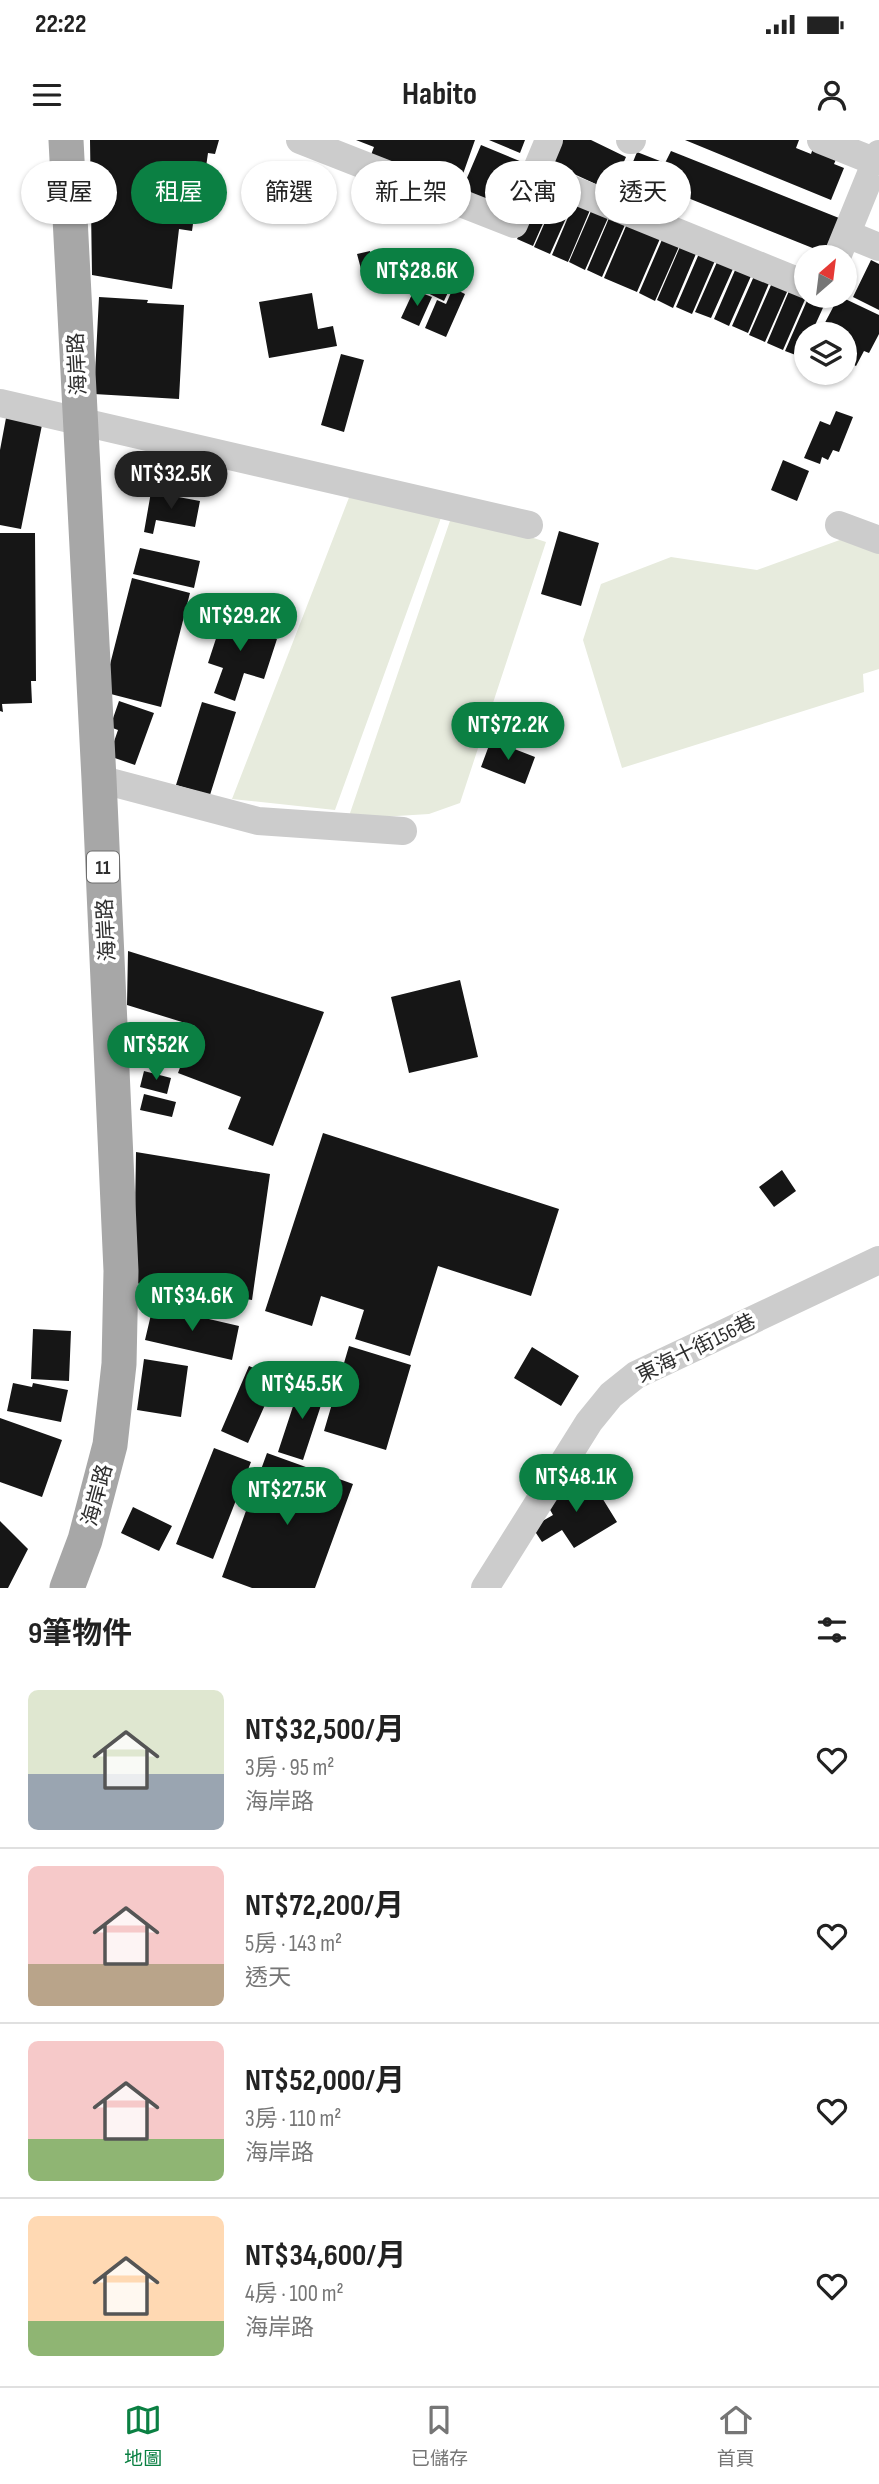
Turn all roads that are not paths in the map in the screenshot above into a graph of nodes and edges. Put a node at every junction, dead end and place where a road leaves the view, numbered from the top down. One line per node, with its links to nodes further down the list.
1 (66, 140): 14 (main road, 海岸路 / 11)
2 (300, 140): 8 (street)
3 (549, 140): 6 (street)
4 (821, 140): 5 (street)
5 (877, 158): 9 (street)
6 (540, 161)
7 (581, 193): 12 (street)
8 (485, 213)
9 (842, 245)
10 (858, 246): 11 (street)
11 (879, 247)
12 (794, 280)
13 (0, 403): 14 (street)
14 (80, 421): 15 (street); 18 (main road, 海岸路 / 11)
15 (529, 525)
16 (839, 525): 17 (street)
17 (879, 540)
18 (99, 779): 19 (street); 21 (main road, 海岸路 / 11)
19 (403, 831)
20 (879, 1260): 22 (street, 東海十街156巷)
21 (67, 1588)
22 (485, 1588)

